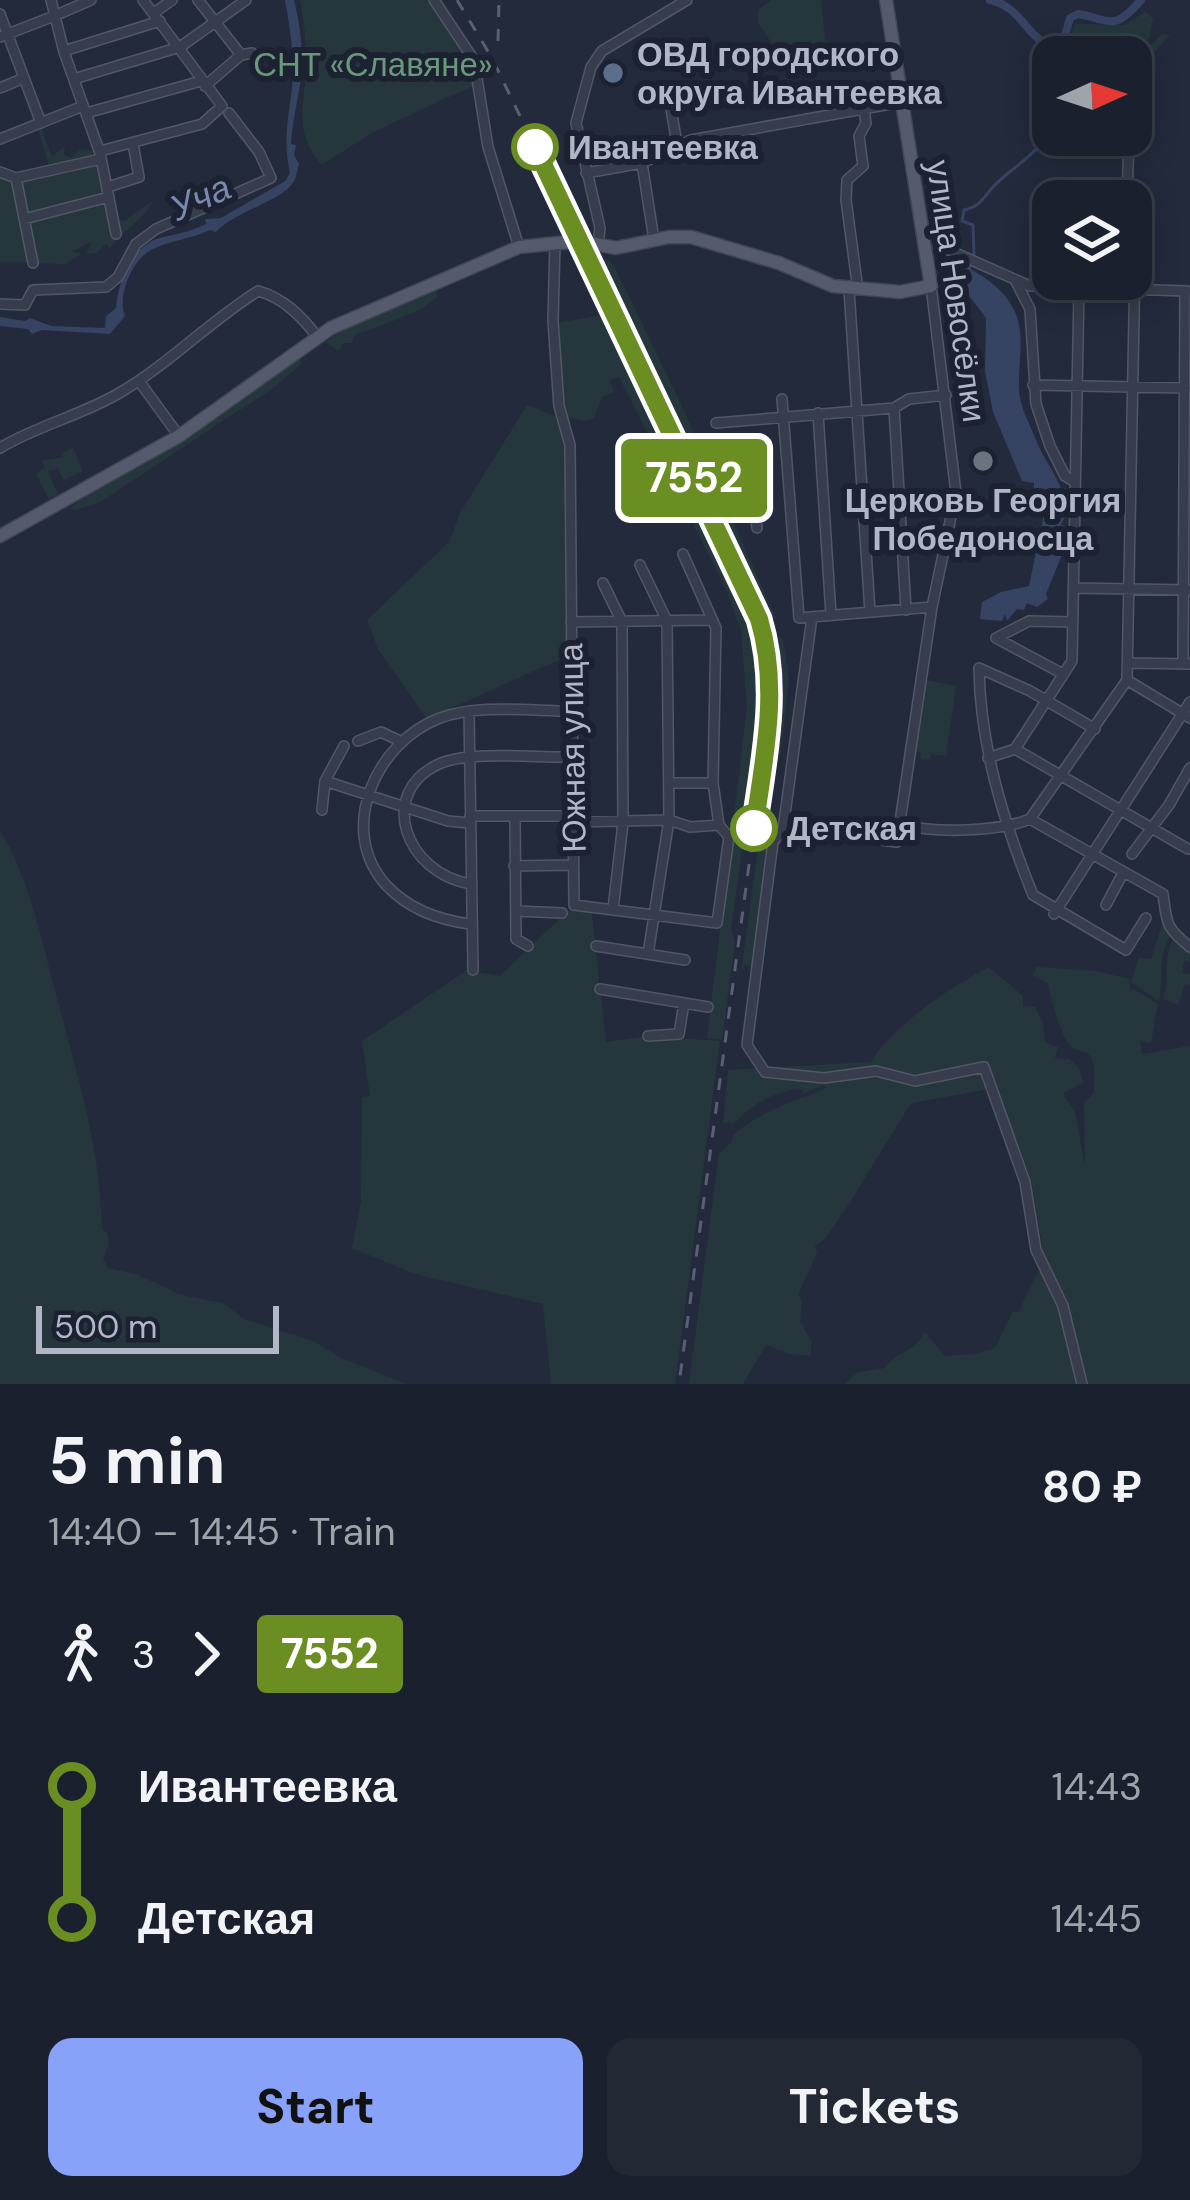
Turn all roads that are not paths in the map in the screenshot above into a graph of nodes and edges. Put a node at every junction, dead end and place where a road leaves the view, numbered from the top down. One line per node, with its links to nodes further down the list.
1 (51, 0): 11 (street)
2 (92, 0): 11 (street)
3 (143, 0): 12 (street)
4 (172, 0): 12 (street)
5 (198, 0): 13 (street)
6 (246, 0): 13 (street)
7 (434, 0): 37 (street)
8 (687, 0): 33 (street)
9 (886, 0): 22 (main road, улица Новосёлки)
10 (0, 14): 14 (street)
11 (58, 14): 14 (street); 23 (street)
12 (157, 17): 15 (street); 16 (street)
13 (214, 22): 15 (street); 19 (street)
14 (4, 36): 18 (street)
15 (180, 47): 17 (street); 19 (street)
16 (68, 50)
17 (77, 77)
18 (24, 78): 20 (street); 26 (street)
19 (203, 83): 23 (street); 24 (street)
20 (0, 88)
21 (668, 91): 29 (street)
22 (902, 103): 25 (street); 41 (main road, улица Новосёлки)
23 (86, 109): 26 (street); 30 (street)
24 (225, 109): 28 (street); 53 (street)
25 (864, 109): 29 (street); 48 (street)
26 (41, 123): 27 (street)
27 (0, 139)
28 (133, 144): 30 (street); 35 (street)
29 (677, 144): 31 (street)
30 (102, 155): 34 (street); 35 (street)
31 (642, 163): 33 (street); 39 (street)
32 (0, 172): 34 (street)
33 (586, 173): 42 (street)
34 (16, 178): 36 (street)
35 (110, 192): 36 (street); 38 (street)
36 (24, 219): 44 (street)
37 (515, 232): 43 (street); 43 (street)
38 (116, 235)
39 (654, 240): 42 (main road); 48 (main road)
40 (555, 242): 42 (main road); 43 (main road); 86 (street, Южная улица)
41 (928, 242): 45 (street); 47 (main road, улица Новосёлки)
42 (598, 244)
43 (519, 248): 54 (main road)
44 (33, 263)
45 (1015, 279): 46 (street); 56 (street)
46 (1032, 286)
47 (925, 288): 48 (main road); 60 (street, улица Новосёлки)
48 (854, 290): 63 (street)
49 (1152, 290): 50 (street)
50 (1187, 291): 59 (street)
51 (1079, 300): 57 (street)
52 (1132, 300): 58 (street)
53 (0, 304)
54 (317, 337): 55 (street); 67 (main road)
55 (140, 381): 67 (street); 68 (street)
56 (1033, 385): 57 (street); 70 (street)
57 (1077, 386): 58 (street); 70 (street)
58 (1131, 387): 59 (street); 77 (street)
59 (1185, 388): 78 (street)
60 (946, 395): 62 (street); 79 (street, улица Новосёлки)
61 (782, 399): 65 (street)
62 (894, 408): 63 (street); 80 (street)
63 (856, 410): 64 (street); 81 (street)
64 (818, 413): 65 (street); 82 (street)
65 (782, 416): 66 (street); 83 (street)
66 (716, 423)
67 (178, 436): 72 (main road)
68 (0, 448)
69 (752, 469): 71 (street)
70 (1075, 482): 76 (street)
71 (758, 528)
72 (0, 535)
73 (683, 554): 84 (street)
74 (640, 565): 85 (street)
75 (603, 583): 87 (street)
76 (1073, 588): 77 (street); 88 (street)
77 (1128, 590): 78 (street); 89 (street)
78 (1187, 591): 90 (street)
79 (932, 607): 80 (street); 120 (street, улица Новосёлки)
80 (906, 610): 81 (street)
81 (870, 612): 82 (street)
82 (831, 615): 83 (street)
83 (812, 617): 125 (street)
84 (710, 620): 85 (street); 110 (street)
85 (667, 621): 87 (street); 109 (street)
86 (571, 622): 87 (street); 95 (street, Южная улица)
87 (622, 622): 121 (street)
88 (1072, 622): 91 (street); 91 (street)
89 (1129, 663): 90 (street); 92 (street)
90 (1186, 664)
91 (1063, 674): 93 (street)
92 (1127, 680): 97 (street); 98 (street)
93 (1046, 700): 98 (street); 102 (street); 105 (street)
94 (1190, 702): 97 (street)
95 (571, 711): 96 (street); 103 (street, Южная улица)
96 (470, 712): 100 (street); 104 (street)
97 (1186, 715): 114 (street)
98 (1095, 729): 107 (street)
99 (358, 741): 100 (street)
100 (400, 741): 111 (street)
101 (344, 746): 108 (street)
102 (1015, 749): 105 (street); 107 (street)
103 (571, 757): 104 (street); 117 (street, Южная улица)
104 (471, 758): 112 (street); 116 (street)
105 (988, 758): 123 (street)
106 (1190, 768): 124 (street)
107 (1061, 776): 114 (street); 118 (street)
108 (325, 781): 111 (street); 113 (street)
109 (669, 783): 110 (street); 119 (street)
110 (713, 783): 122 (street)
111 (368, 794): 112 (street); 140 (street)
112 (406, 807): 116 (street); 132 (street)
113 (322, 810)
114 (1120, 810): 124 (street); 128 (street)
115 (515, 817): 116 (street); 117 (street); 130 (street)
116 (470, 819): 132 (street)
117 (573, 819): 121 (street); 129 (street, Южная улица)
118 (1030, 819): 123 (street); 128 (street)
119 (669, 820): 121 (street); 122 (street); 138 (street)
120 (901, 820): 123 (street); 125 (street)
121 (623, 823): 134 (street)
122 (719, 825): 138 (street)
123 (1010, 826): 136 (street)
124 (1150, 826): 126 (street); 127 (street)
125 (783, 829): 151 (street)
126 (1188, 849)
127 (1132, 854)
128 (1091, 855): 131 (street); 136 (street)
129 (573, 865): 130 (street); 134 (street, Южная улица)
130 (514, 866): 135 (street)
131 (1123, 873): 133 (street); 143 (street)
132 (471, 884): 140 (street)
133 (1106, 905)
134 (613, 909): 138 (street)
135 (516, 911): 137 (street); 141 (street)
136 (1055, 913): 139 (street)
137 (562, 914)
138 (655, 915): 144 (street)
139 (1146, 918)
140 (470, 924): 146 (street)
141 (528, 946)
142 (596, 946): 144 (street)
143 (1190, 947)
144 (648, 954): 145 (street)
145 (685, 960)
146 (473, 970)
147 (600, 989): 148 (street)
148 (684, 1003): 149 (street); 150 (street)
149 (708, 1007)
150 (648, 1036)
151 (1082, 1384)

